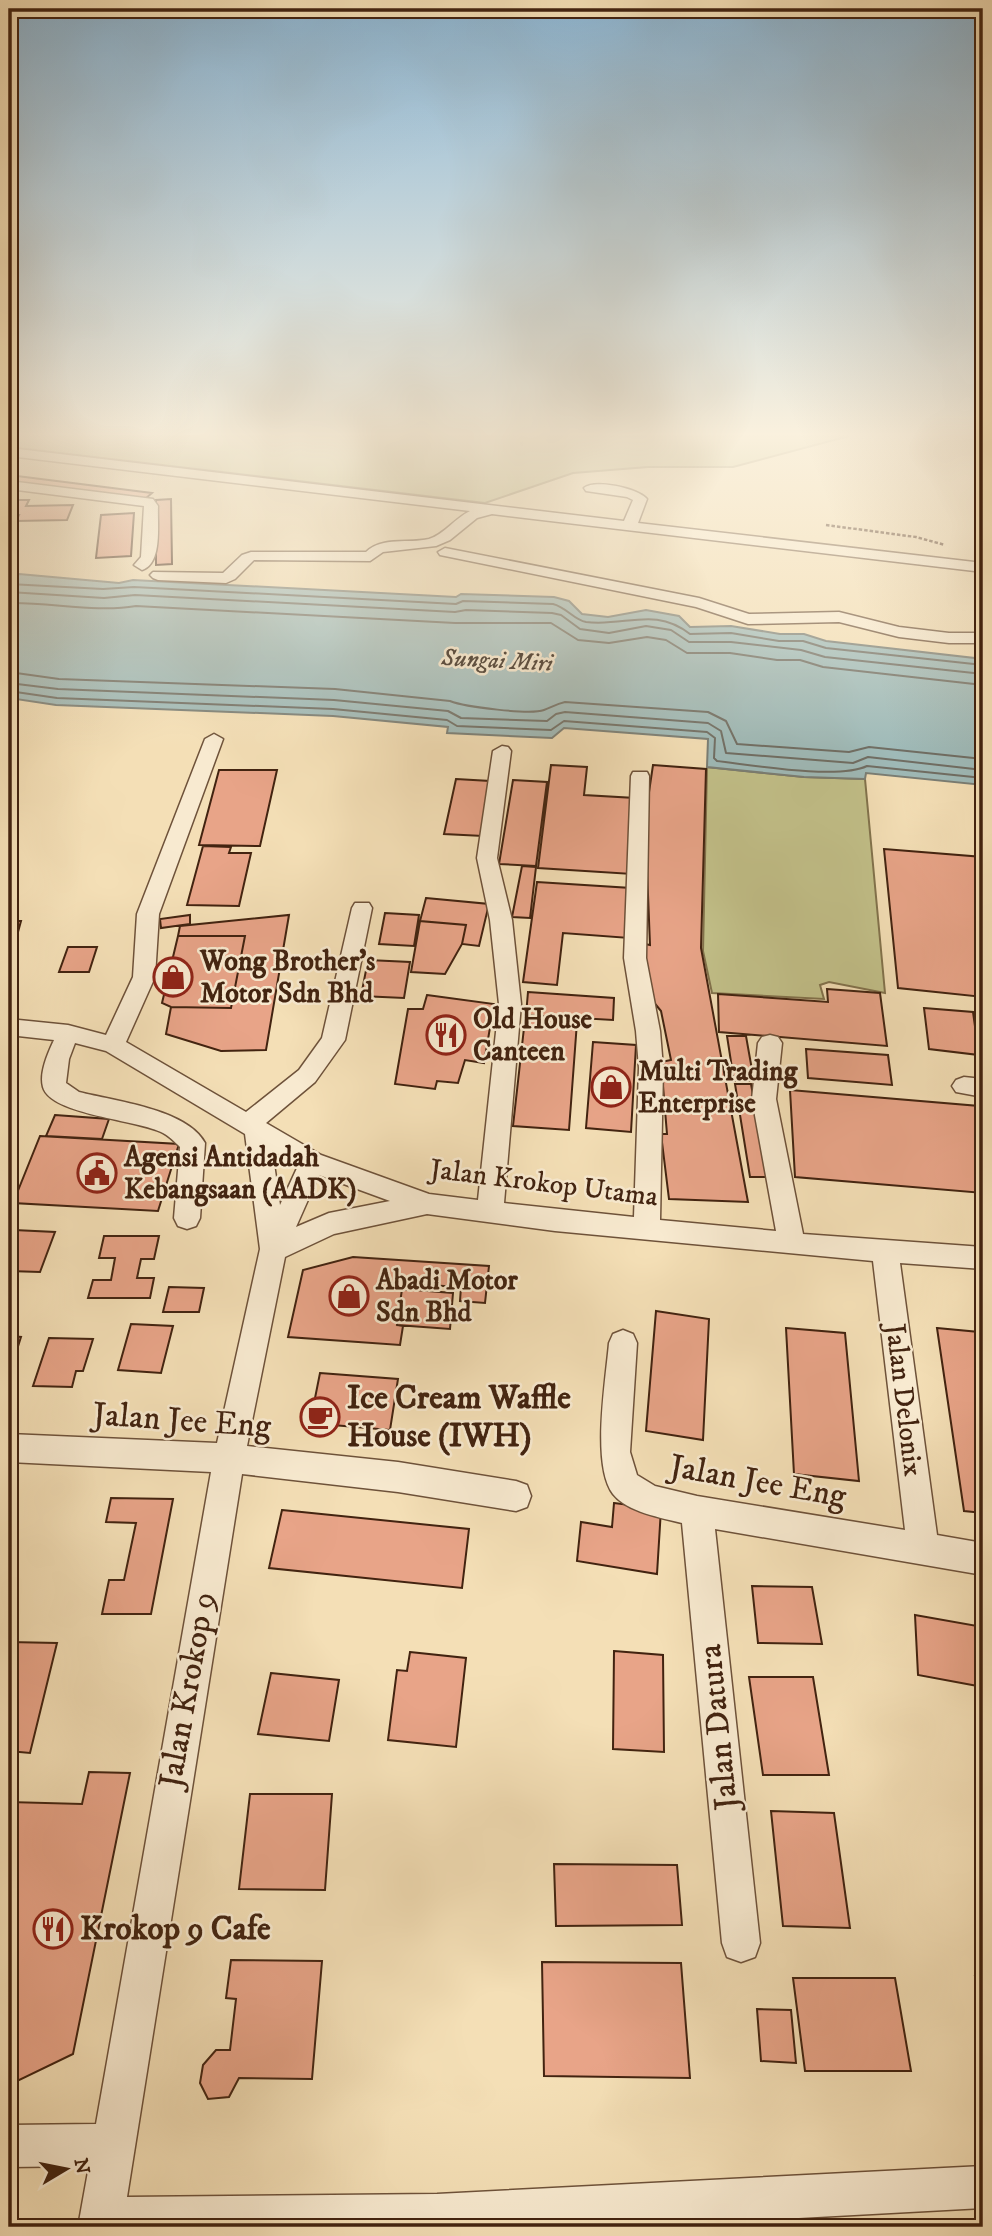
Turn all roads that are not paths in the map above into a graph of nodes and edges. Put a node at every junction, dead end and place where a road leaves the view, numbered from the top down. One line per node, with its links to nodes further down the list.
1 (149, 540): 5 (street)
2 (449, 540): 4 (street)
3 (750, 540): 6 (street)
4 (445, 545): 7 (street); 8 (street)
5 (142, 565)
6 (983, 568)
7 (158, 575)
8 (983, 638)
9 (214, 739): 16 (street)
10 (502, 751): 20 (street)
11 (640, 776): 22 (street)
12 (362, 908): 17 (street)
13 (9, 1027): 14 (street, Jalan Krokop Utama)
14 (68, 1033): 16 (street, Jalan Krokop Utama); 21 (street)
15 (770, 1043): 23 (street)
16 (113, 1045): 17 (street, Jalan Krokop Utama)
17 (252, 1125): 18 (street, Jalan Krokop Utama); 24 (street)
18 (312, 1162): 19 (street, Jalan Krokop Utama); 24 (street, Jalan Krokop 9)
19 (428, 1204): 20 (street, Jalan Krokop Utama); 24 (street)
20 (490, 1213): 22 (street, Jalan Krokop Utama)
21 (187, 1218)
22 (647, 1228): 23 (street, Jalan Krokop Utama)
23 (792, 1244): 25 (street, Jalan Krokop Utama)
24 (273, 1250): 29 (street, Jalan Krokop 9)
25 (885, 1252): 26 (street, Jalan Krokop Utama); 32 (street, Jalan Delonix)
26 (983, 1258)
27 (623, 1343): 31 (street, Jalan Jee Eng)
28 (9, 1448): 29 (street, Jalan Jee Eng)
29 (229, 1458): 30 (street, Jalan Jee Eng); 35 (street, Jalan Krokop 9)
30 (516, 1496)
31 (697, 1511): 32 (street, Jalan Jee Eng); 34 (street, Jalan Datura)
32 (923, 1548): 33 (street, Jalan Jee Eng)
33 (983, 1559)
34 (741, 1943)
35 (113, 2145): 36 (street); 39 (street, Jalan Krokop 9)
36 (9, 2146)
37 (983, 2187): 38 (street)
38 (682, 2216): 39 (street)
39 (101, 2223)

